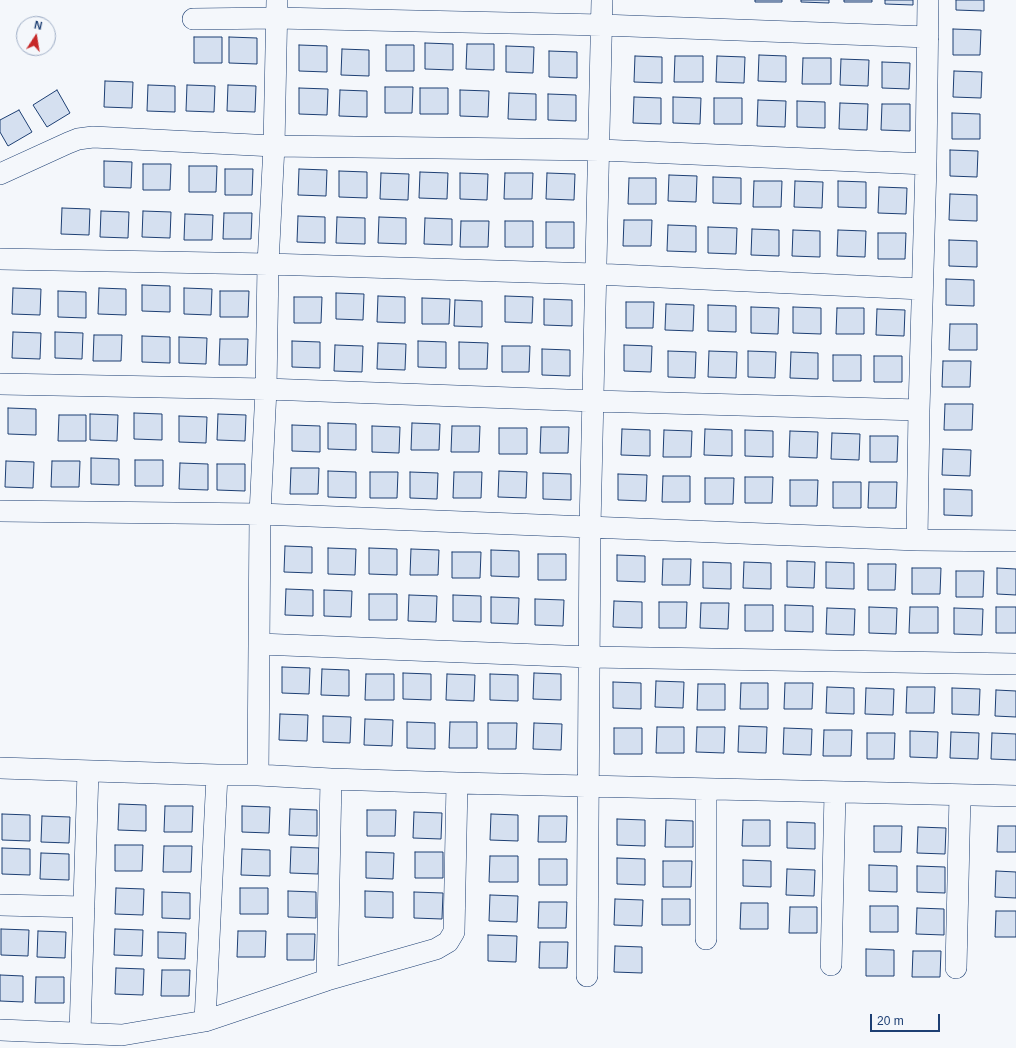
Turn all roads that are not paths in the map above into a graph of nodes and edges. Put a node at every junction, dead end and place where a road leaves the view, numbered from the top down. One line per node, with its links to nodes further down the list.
1 (602, 0): 5 (street)
2 (928, 0): 6 (street)
3 (276, 9): 4 (street); 5 (street); 7 (street)
4 (193, 19)
5 (602, 25): 6 (street); 8 (street)
6 (928, 36): 9 (street)
7 (274, 146): 8 (street); 10 (street); 12 (street)
8 (600, 150): 9 (street); 13 (street)
9 (926, 164): 14 (street)
10 (0, 174)
11 (0, 259): 12 (street)
12 (268, 264): 13 (street); 16 (street)
13 (595, 274): 14 (street); 17 (street)
14 (922, 289): 18 (street)
15 (0, 384): 16 (street)
16 (266, 389): 17 (street); 20 (street)
17 (594, 401): 18 (street); 21 (street)
18 (919, 410): 22 (street)
19 (0, 511): 20 (street)
20 (260, 514): 21 (street); 24 (street)
21 (590, 527): 22 (street); 25 (street)
22 (917, 540): 23 (street)
23 (1016, 541)
24 (259, 644): 25 (street); 30 (street)
25 (590, 657): 26 (street); 33 (street)
26 (1016, 664)
27 (0, 768): 28 (street)
28 (88, 771): 29 (street); 39 (street)
29 (217, 775): 30 (street); 45 (street)
30 (258, 775): 31 (street)
31 (331, 779): 32 (street); 44 (street)
32 (457, 783): 33 (street); 44 (street)
33 (587, 786): 34 (street); 43 (street)
34 (706, 790): 35 (street); 40 (street)
35 (834, 793): 36 (street); 41 (street)
36 (960, 795): 37 (street); 42 (street)
37 (1016, 796)
38 (0, 906): 39 (street)
39 (84, 907): 46 (street)
40 (706, 939)
41 (831, 965)
42 (956, 968)
43 (587, 976)
44 (327, 980): 45 (street)
45 (205, 1020): 48 (street)
46 (80, 1033): 47 (street); 48 (street)
47 (2, 1036)
48 (122, 1041)

